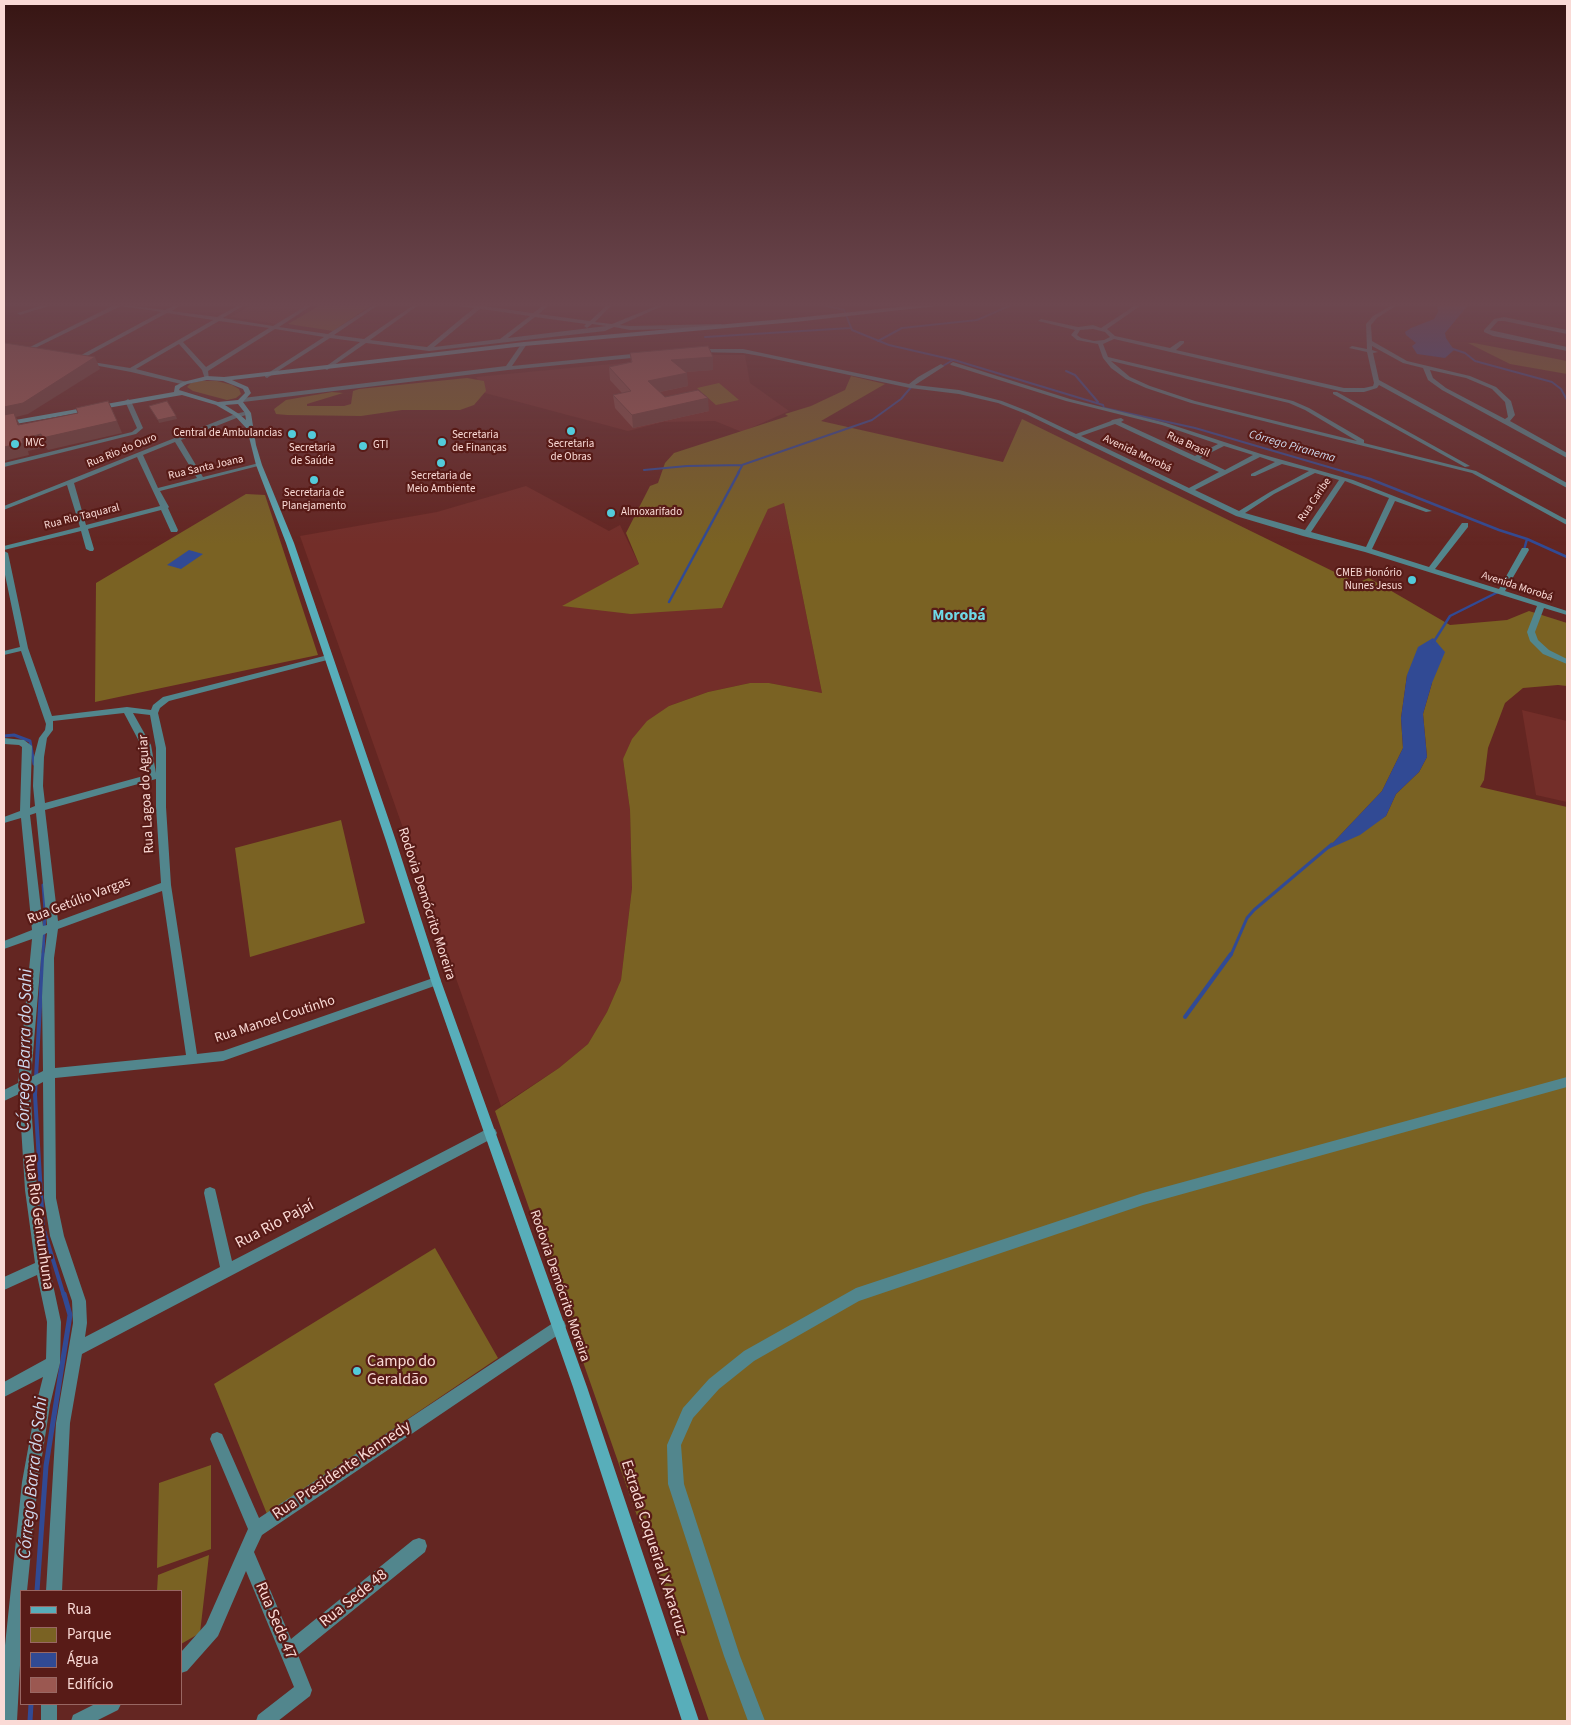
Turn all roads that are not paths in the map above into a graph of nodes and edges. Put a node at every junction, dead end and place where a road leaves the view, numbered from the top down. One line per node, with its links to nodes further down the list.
1 (182, 384): 17 (street)
2 (240, 384): 14 (street)
3 (247, 384): 14 (street)
4 (375, 384): 25 (street)
5 (903, 384): 15 (street, Avenida Morobá)
6 (1018, 384): 29 (street)
7 (1144, 384): 36 (street)
8 (1218, 384): 34 (street)
9 (1319, 384): 16 (street)
10 (1376, 384): 18 (street)
11 (1382, 384): 20 (street)
12 (1437, 384): 31 (street)
13 (1486, 384): 31 (street)
14 (244, 386): 25 (street)
15 (910, 386): 35 (street, Avenida Morobá)
16 (1324, 386): 19 (street); 22 (street)
17 (177, 387): 21 (street); 23 (street)
18 (1372, 388): 19 (street); 20 (street)
19 (1355, 391): 22 (street)
20 (1392, 391): 56 (street)
21 (181, 393): 23 (street); 26 (street)
22 (1346, 397): 42 (street)
23 (146, 398): 24 (street)
24 (128, 401): 32 (street); 47 (street)
25 (242, 401): 26 (street); 27 (street, Rodovia Demócrito Moreira)
26 (218, 404): 28 (street, Rodovia Demócrito Moreira)
27 (248, 413): 28 (street, Rua Rio do Ouro); 33 (street, Rodovia Demócrito Moreira)
28 (237, 415): 33 (street, Rodovia Demócrito Moreira); 37 (street, Rua Rio do Ouro)
29 (1138, 418): 30 (street); 38 (street)
30 (1114, 421): 35 (street); 44 (street, Rua Brasil)
31 (1506, 421): 43 (street)
32 (4, 424)
33 (250, 429): 48 (street, Rodovia Demócrito Moreira)
34 (1341, 429): 36 (street); 39 (street)
35 (1075, 436): 58 (street, Avenida Morobá)
36 (1332, 437): 39 (street)
37 (177, 439): 40 (street, Rua Rio do Ouro); 53 (street)
38 (1224, 443): 41 (street); 44 (street)
39 (1364, 445): 46 (street)
40 (139, 454): 55 (street, Rua Rio do Ouro); 57 (street)
41 (1259, 455): 45 (street); 51 (street)
42 (1448, 455): 46 (street); 50 (street)
43 (1567, 456)
44 (1194, 459): 51 (street, Rua Brasil)
45 (1282, 461): 49 (street); 52 (street)
46 (1436, 462): 50 (street)
47 (4, 464)
48 (259, 465): 53 (street, Rua Santa Joana); 81 (street, Rodovia Demócrito Moreira)
49 (1314, 471): 54 (street); 63 (street)
50 (1474, 472): 64 (street)
51 (1226, 473): 58 (street)
52 (1253, 475)
53 (201, 479): 57 (street, Rua Santa Joana)
54 (1343, 479): 59 (street); 68 (street, Rua Caribe)
55 (70, 482): 61 (street, Rua Rio do Ouro); 66 (street)
56 (1567, 486)
57 (157, 490): 60 (street)
58 (1190, 490): 63 (street, Avenida Morobá)
59 (1393, 497): 62 (street); 71 (street)
60 (165, 507): 66 (street, Rua Rio Taquaral); 67 (street)
61 (4, 508)
62 (1428, 511)
63 (1239, 514): 68 (street, Avenida Morobá)
64 (1567, 523)
65 (1466, 525): 74 (street)
66 (82, 528): 69 (street, Rua Rio Taquaral); 70 (street)
67 (174, 530)
68 (1306, 534): 71 (street, Avenida Morobá)
69 (4, 548)
70 (90, 549)
71 (1368, 550): 74 (street, Avenida Morobá)
72 (1525, 550): 75 (street)
73 (4, 553): 76 (street)
74 (1431, 569): 75 (street, Avenida Morobá)
75 (1501, 592): 77 (street, Avenida Morobá)
76 (8, 593): 79 (street)
77 (1541, 605): 78 (street, Avenida Morobá); 82 (street)
78 (1567, 613)
79 (24, 648): 80 (street); 85 (street)
80 (4, 653)
81 (328, 657): 84 (street); 95 (street, Rodovia Demócrito Moreira)
82 (1567, 662)
83 (127, 710): 84 (street); 85 (street); 87 (street)
84 (154, 713): 87 (street, Rua Lagoa do Aguiar)
85 (48, 719): 88 (street, Rua Rio Gemunhuna)
86 (4, 741): 89 (street, Rua Rio Gemunhuna)
87 (156, 775): 88 (street); 91 (street, Rua Lagoa do Aguiar)
88 (39, 808): 89 (street); 92 (street, Rua Rio Gemunhuna)
89 (25, 813): 90 (street); 93 (street, Rua Rio Gemunhuna)
90 (4, 820)
91 (166, 885): 92 (street, Rua Getúlio Vargas); 96 (street, Rua Lagoa do Aguiar)
92 (53, 927): 93 (street, Rua Getúlio Vargas); 97 (street, Rua Rio Gemunhuna)
93 (38, 933): 94 (street, Rua Getúlio Vargas); 99 (street, Rua Rio Gemunhuna)
94 (4, 945)
95 (436, 981): 96 (street, Rua Manoel Coutinho); 101 (street, Rodovia Demócrito Moreira)
96 (192, 1059): 97 (street, Rua Manoel Coutinho)
97 (48, 1074): 99 (street, Rua Manoel Coutinho); 107 (street, Rua Rio Gemunhuna)
98 (1567, 1082): 125 (street)
99 (24, 1087): 100 (street, Rua Manoel Coutinho); 103 (street, Rua Rio Gemunhuna)
100 (4, 1096)
101 (490, 1133): 104 (street, Rua Rio Pajaí); 106 (street, Rodovia Demócrito Moreira)
102 (210, 1193): 104 (street)
103 (42, 1266): 105 (street); 108 (street, Rua Rio Gemunhuna)
104 (227, 1270): 107 (street, Rua Rio Pajaí)
105 (4, 1284)
106 (559, 1326): 109 (street, Rodovia Demócrito Moreira); 112 (street, Rua Presidente Kennedy)
107 (76, 1349): 115 (street, Rua Rio Gemunhuna)
108 (53, 1363): 110 (street); 120 (street, Rua Rio Gemunhuna)
109 (580, 1387): 124 (street, Estrada Coqueiral X Aracruz)
110 (4, 1390)
111 (216, 1439): 112 (street)
112 (256, 1530): 114 (street)
113 (420, 1546): 116 (street, Rua Sede 48)
114 (246, 1553): 116 (street, Rua Sede 47); 117 (street)
115 (54, 1590)
116 (288, 1652): 123 (street, Rua Sede 47)
117 (182, 1664)
118 (49, 1705): 121 (street)
119 (110, 1705): 122 (street)
120 (9, 1721)
121 (49, 1721)
122 (79, 1721)
123 (264, 1721)
124 (690, 1721)
125 (756, 1721)

